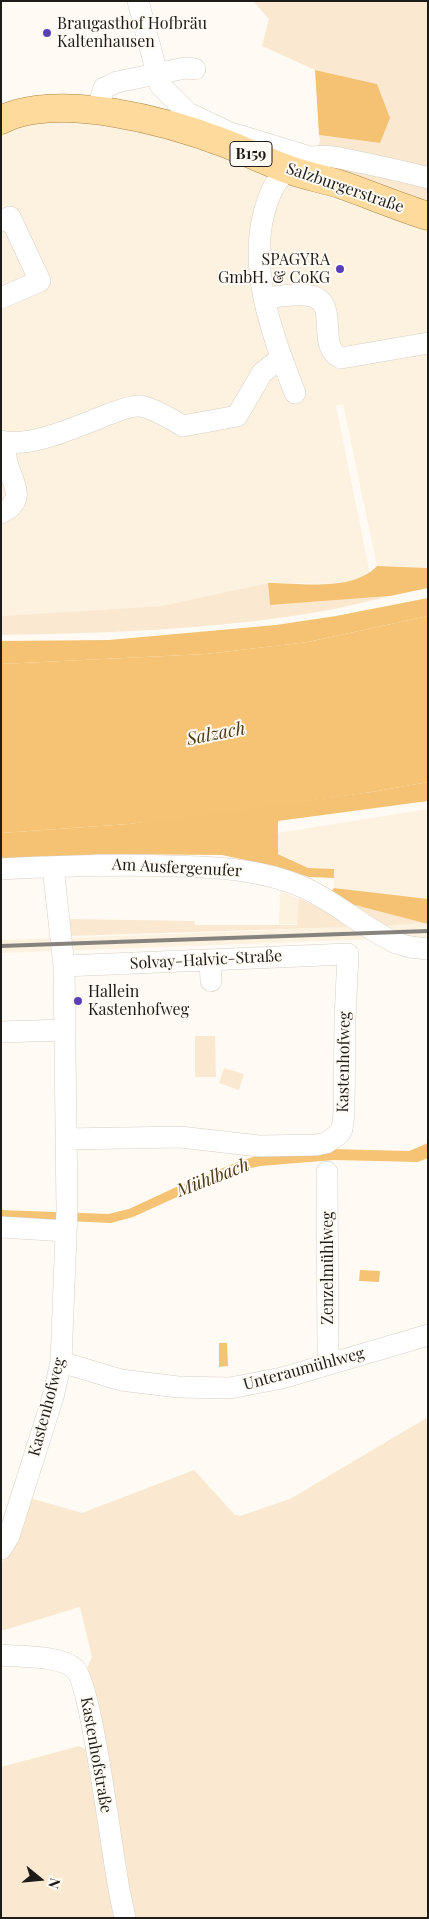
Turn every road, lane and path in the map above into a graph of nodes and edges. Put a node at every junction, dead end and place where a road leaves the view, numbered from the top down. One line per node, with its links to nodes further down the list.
1 (138, 1): 3 (street)
2 (195, 69): 3 (street)
3 (158, 73): 4 (street); 6 (street)
4 (97, 110): 5 (main road, Salzburgerstraße / B159); 6 (main road, Salzburgerstraße / B159)
5 (1, 120)
6 (298, 163): 7 (street); 8 (main road, Salzburgerstraße / B159); 11 (street)
7 (428, 178)
8 (428, 216)
9 (1, 221): 10 (street)
10 (1, 298)
11 (264, 298): 12 (street); 13 (street)
12 (428, 343)
13 (282, 358): 14 (street); 15 (street)
14 (295, 393)
15 (4, 442): 16 (street)
16 (1, 513)
17 (53, 867): 18 (street, Am Ausfergenufer); 19 (street, Am Ausfergenufer); 22 (street, Kastenhofweg)
18 (1, 870)
19 (428, 949)
20 (348, 954): 21 (street, Solvay-Halvic-Straße); 26 (street, Kastenhofweg)
21 (210, 960): 22 (street, Solvay-Halvic-Straße); 23 (street)
22 (64, 966): 24 (street, Kastenhofweg)
23 (211, 982)
24 (64, 1030): 25 (street); 26 (street, Kastenhofweg)
25 (1, 1032)
26 (66, 1139): 28 (street, Kastenhofweg)
27 (327, 1172): 32 (street, Zenzelmühlweg)
28 (67, 1221): 29 (street); 31 (street, Kastenhofweg)
29 (1, 1227)
30 (428, 1335): 32 (street, Unteraumühlweg)
31 (61, 1362): 32 (street, Unteraumühlweg); 33 (street, Kastenhofweg)
32 (328, 1364)
33 (1, 1549)
34 (1, 1655): 35 (street, Kastenhofstraße)
35 (125, 1918)

